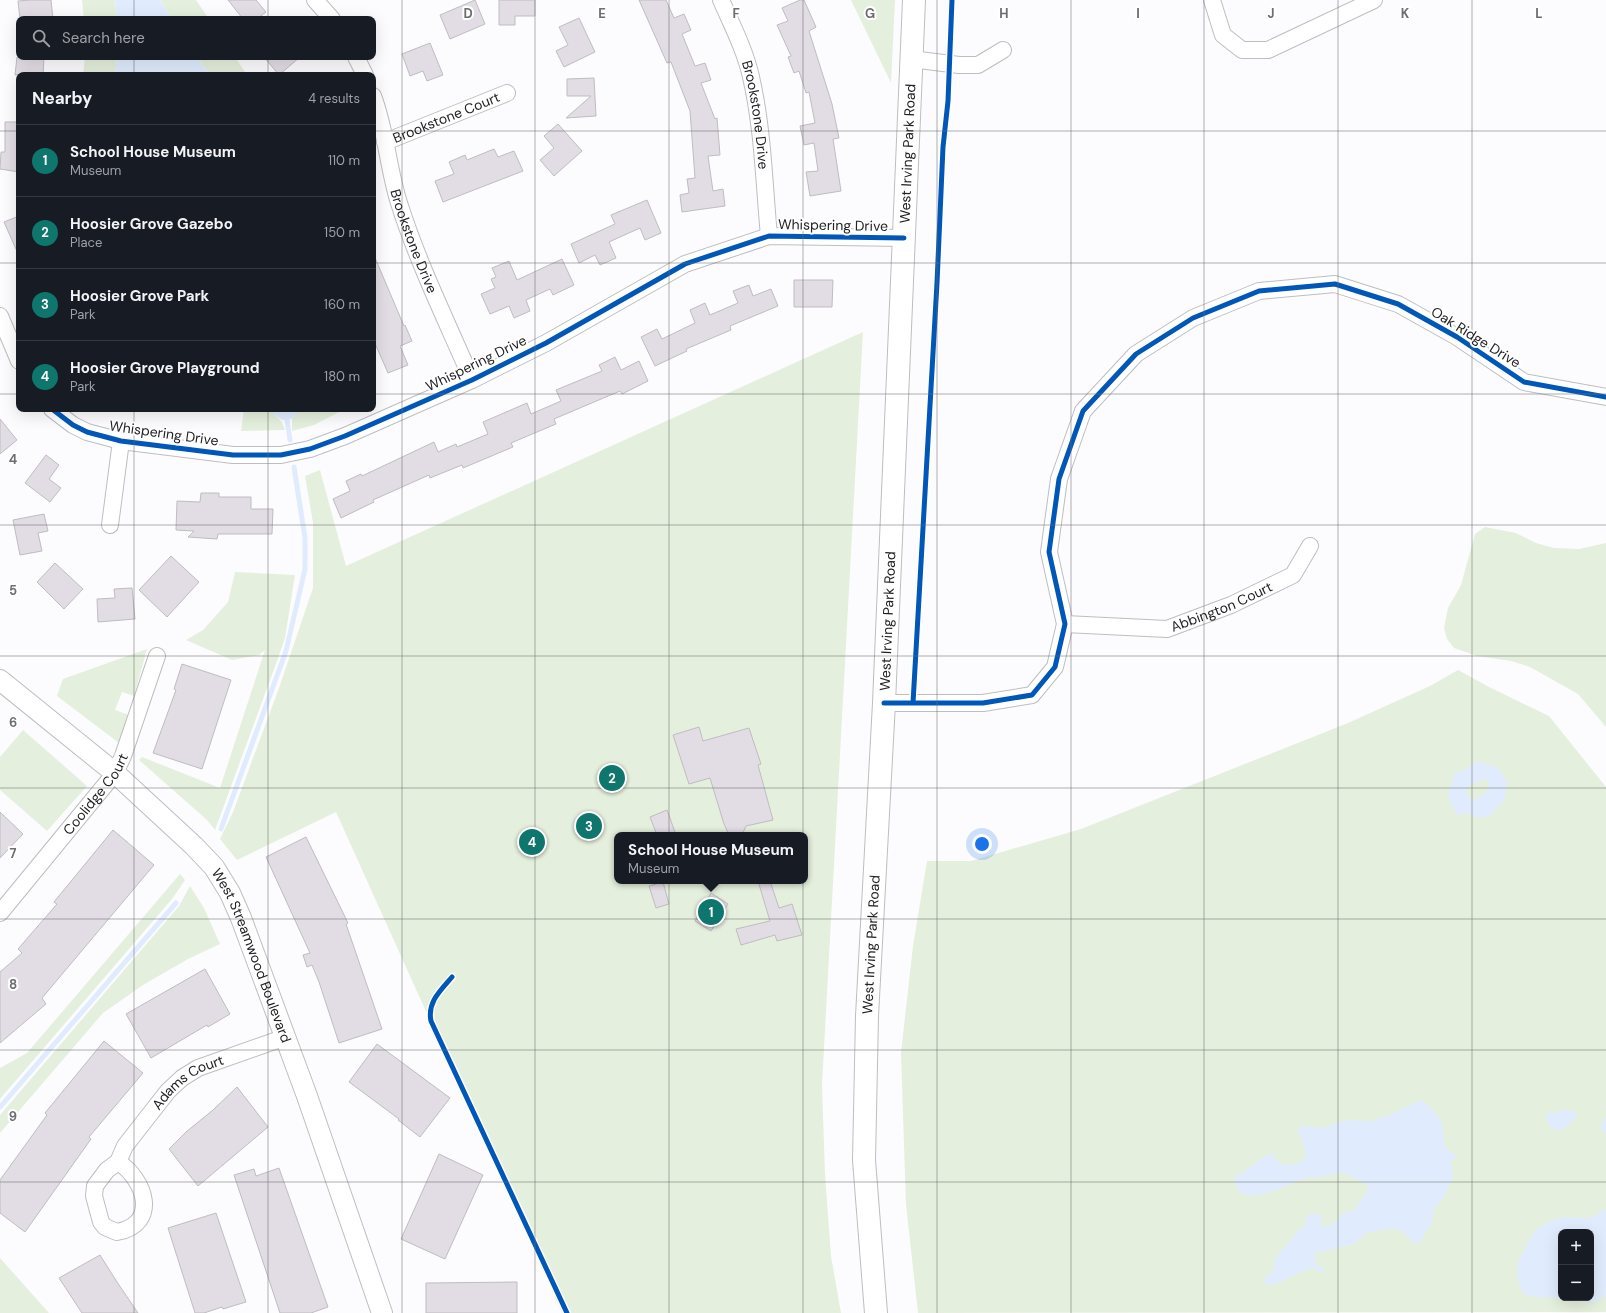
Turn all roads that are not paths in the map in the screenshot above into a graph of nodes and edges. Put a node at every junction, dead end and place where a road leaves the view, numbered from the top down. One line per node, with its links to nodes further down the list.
1 (315, 0): 6 (street)
2 (721, 0): 14 (street, Brookstone Drive)
3 (914, 0): 8 (main road, West Irving Park Road)
4 (1212, 0): 5 (street)
5 (1374, 0)
6 (329, 16)
7 (1003, 50): 8 (street)
8 (911, 59): 15 (main road, West Irving Park Road)
9 (358, 60): 10 (street)
10 (364, 72)
11 (507, 93): 13 (street, Brookstone Court)
12 (376, 108): 13 (street, Brookstone Drive)
13 (385, 142): 18 (street, Brookstone Drive)
14 (770, 236): 15 (street, Whispering Drive); 18 (street, Whispering Drive)
15 (904, 238): 27 (main road, West Irving Park Road)
16 (0, 316): 17 (street)
17 (16, 354)
18 (472, 380): 21 (street, Whispering Drive)
19 (1606, 397): 24 (street, Oak Ridge Drive)
20 (56, 412): 21 (street, Whispering Drive)
21 (121, 441): 22 (street)
22 (110, 525)
23 (1310, 546): 24 (street, Abbington Court)
24 (1065, 624): 27 (street, Oak Ridge Drive)
25 (157, 656): 28 (street, Coolidge Court)
26 (0, 680): 28 (street, West Streamwood Boulevard)
27 (884, 704): 33 (main road, West Irving Park Road)
28 (115, 773): 29 (street, Coolidge Court); 30 (street, West Streamwood Boulevard)
29 (0, 913)
30 (286, 1037): 31 (street, Adams Court); 32 (street, West Streamwood Boulevard)
31 (118, 1162)
32 (382, 1313)
33 (876, 1313)

